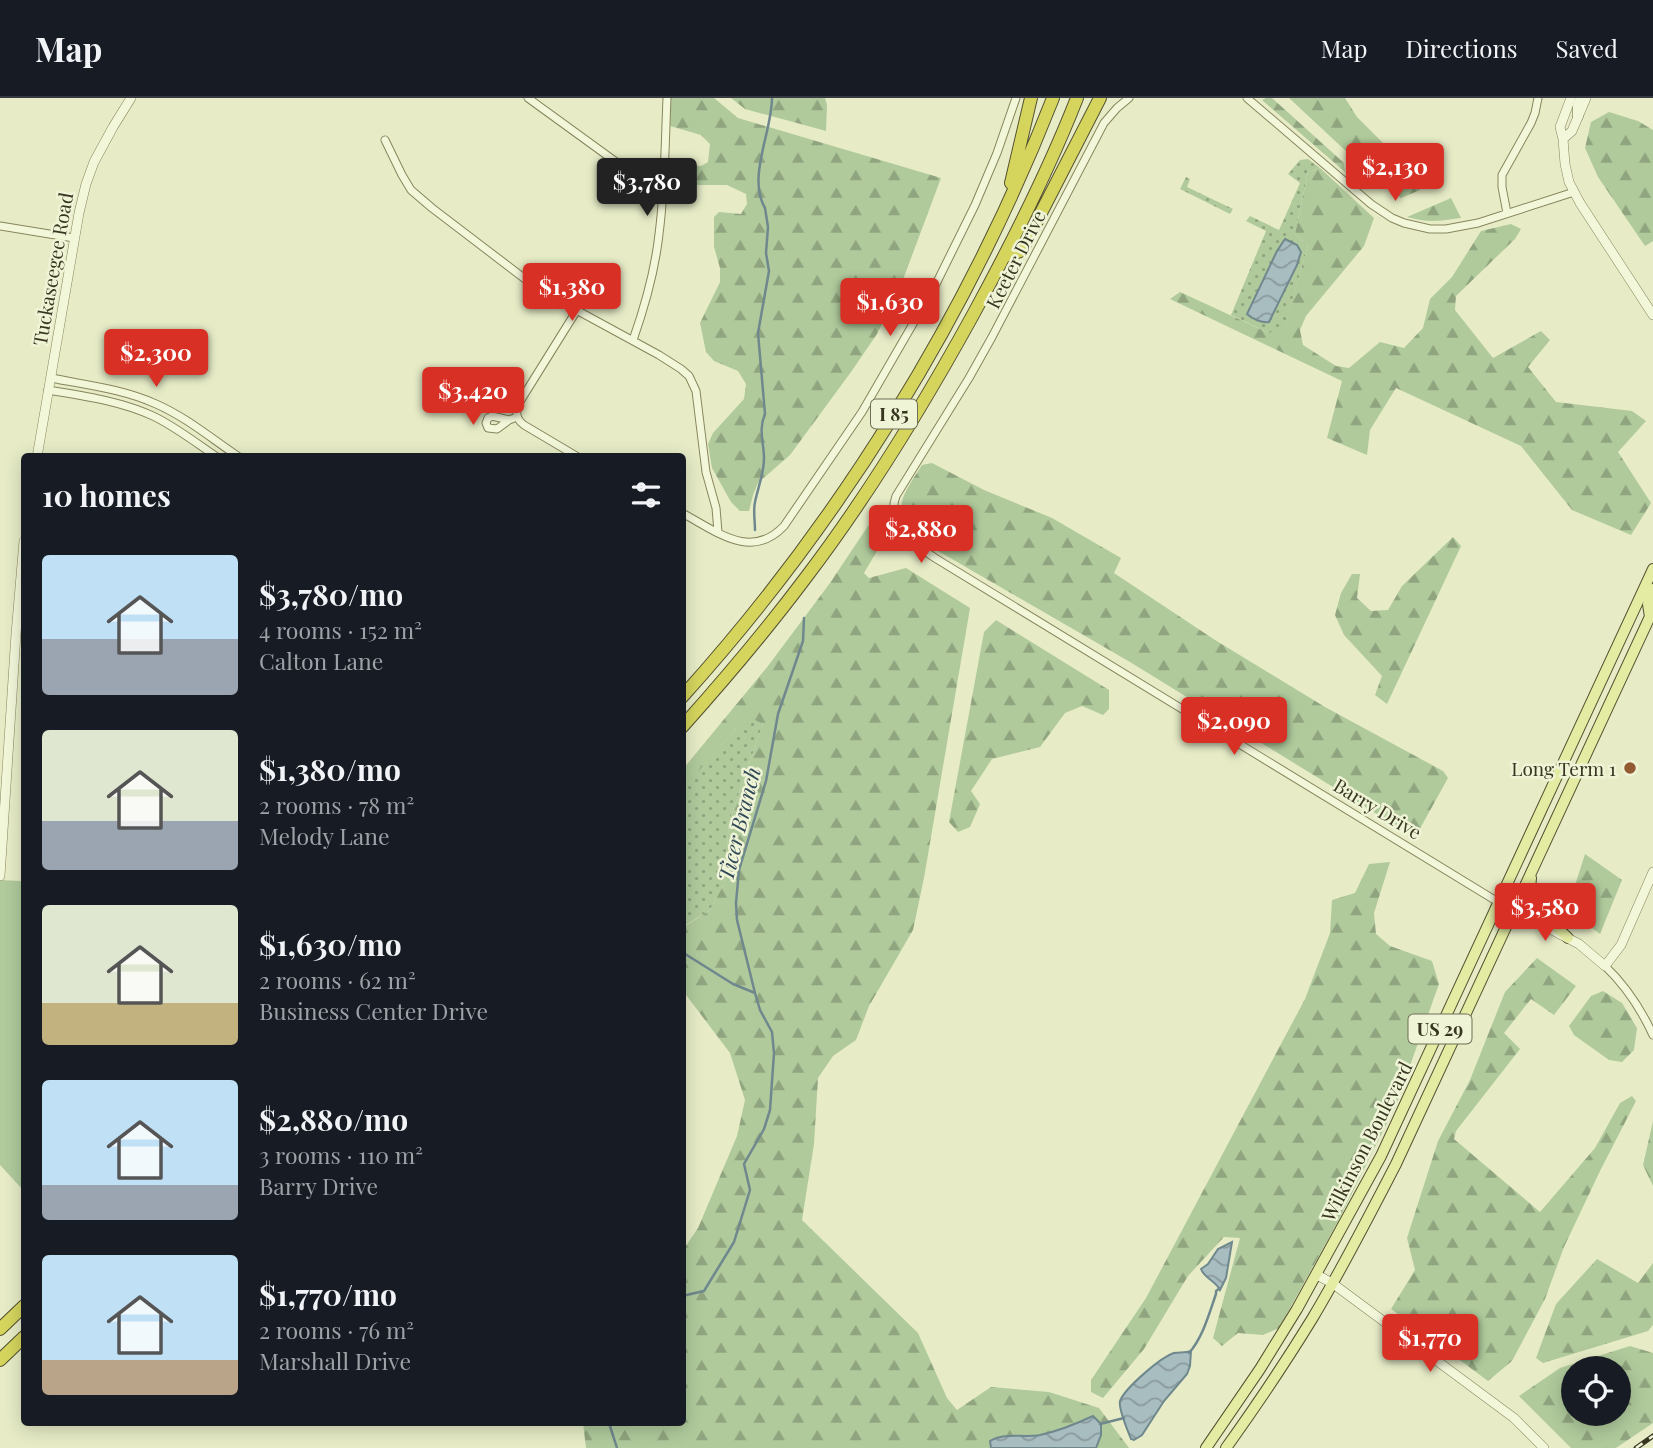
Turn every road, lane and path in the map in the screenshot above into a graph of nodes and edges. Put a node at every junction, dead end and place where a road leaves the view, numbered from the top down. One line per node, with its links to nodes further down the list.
1 (131, 98): 23 (street, Tuckaseegee Road)
2 (528, 98): 19 (street)
3 (667, 98): 19 (street)
4 (1016, 98): 36 (street)
5 (1031, 98): 20 (highway)
6 (1053, 98): 20 (highway, I 85)
7 (1077, 98): 24 (highway, I 85)
8 (1100, 98): 24 (highway)
9 (1129, 98): 34 (street, Keeter Drive)
10 (1247, 98): 21 (street)
11 (1538, 98): 21 (street)
12 (1568, 98): 16 (street)
13 (1581, 98): 15 (main road)
14 (1586, 98): 15 (street)
15 (1578, 116): 16 (street)
16 (1563, 139): 18 (street)
17 (385, 140): 25 (street)
18 (1574, 192): 21 (street); 26 (street)
19 (663, 196): 27 (street)
20 (1005, 208): 41 (highway, I 85)
21 (1507, 214)
22 (0, 226): 23 (street)
23 (74, 238): 28 (street, Tuckaseegee Road)
24 (1005, 256): 42 (highway, I 85)
25 (577, 310): 27 (street); 33 (street)
26 (1653, 315)
27 (633, 340): 36 (street)
28 (51, 378): 29 (street, Tuckaseegee Road); 32 (street)
29 (48, 390): 30 (street, Tuckaseegee Road); 31 (street)
30 (38, 453)
31 (211, 453)
32 (233, 453)
33 (571, 453)
34 (894, 512): 46 (street, Barry Drive)
35 (686, 515): 36 (street)
36 (718, 532)
37 (1653, 569): 46 (main road, Wilkinson Boulevard / US 29)
38 (21, 576): 45 (street)
39 (1653, 589): 40 (main road, Wilkinson Boulevard)
40 (1651, 613): 43 (main road, Wilkinson Boulevard / US 29)
41 (686, 693)
42 (686, 722)
43 (1533, 869): 47 (main road, Wilkinson Boulevard / US 29); 48 (main road)
44 (1653, 873): 49 (street)
45 (0, 876)
46 (1498, 902): 47 (street, Barry Drive); 51 (main road, Wilkinson Boulevard / US 29)
47 (1514, 910): 48 (street, Barry Drive); 52 (main road, Wilkinson Boulevard / US 29)
48 (1568, 938): 49 (street, Barry Drive)
49 (1605, 967): 50 (street, Barry Drive)
50 (1653, 1035)
51 (1317, 1275): 52 (street); 57 (main road, Wilkinson Boulevard / US 29)
52 (1332, 1283): 58 (main road, Wilkinson Boulevard / US 29); 59 (street)
53 (21, 1309): 54 (highway)
54 (0, 1329)
55 (21, 1340): 56 (highway)
56 (0, 1360)
57 (1206, 1448)
58 (1226, 1448)
59 (1544, 1448)

